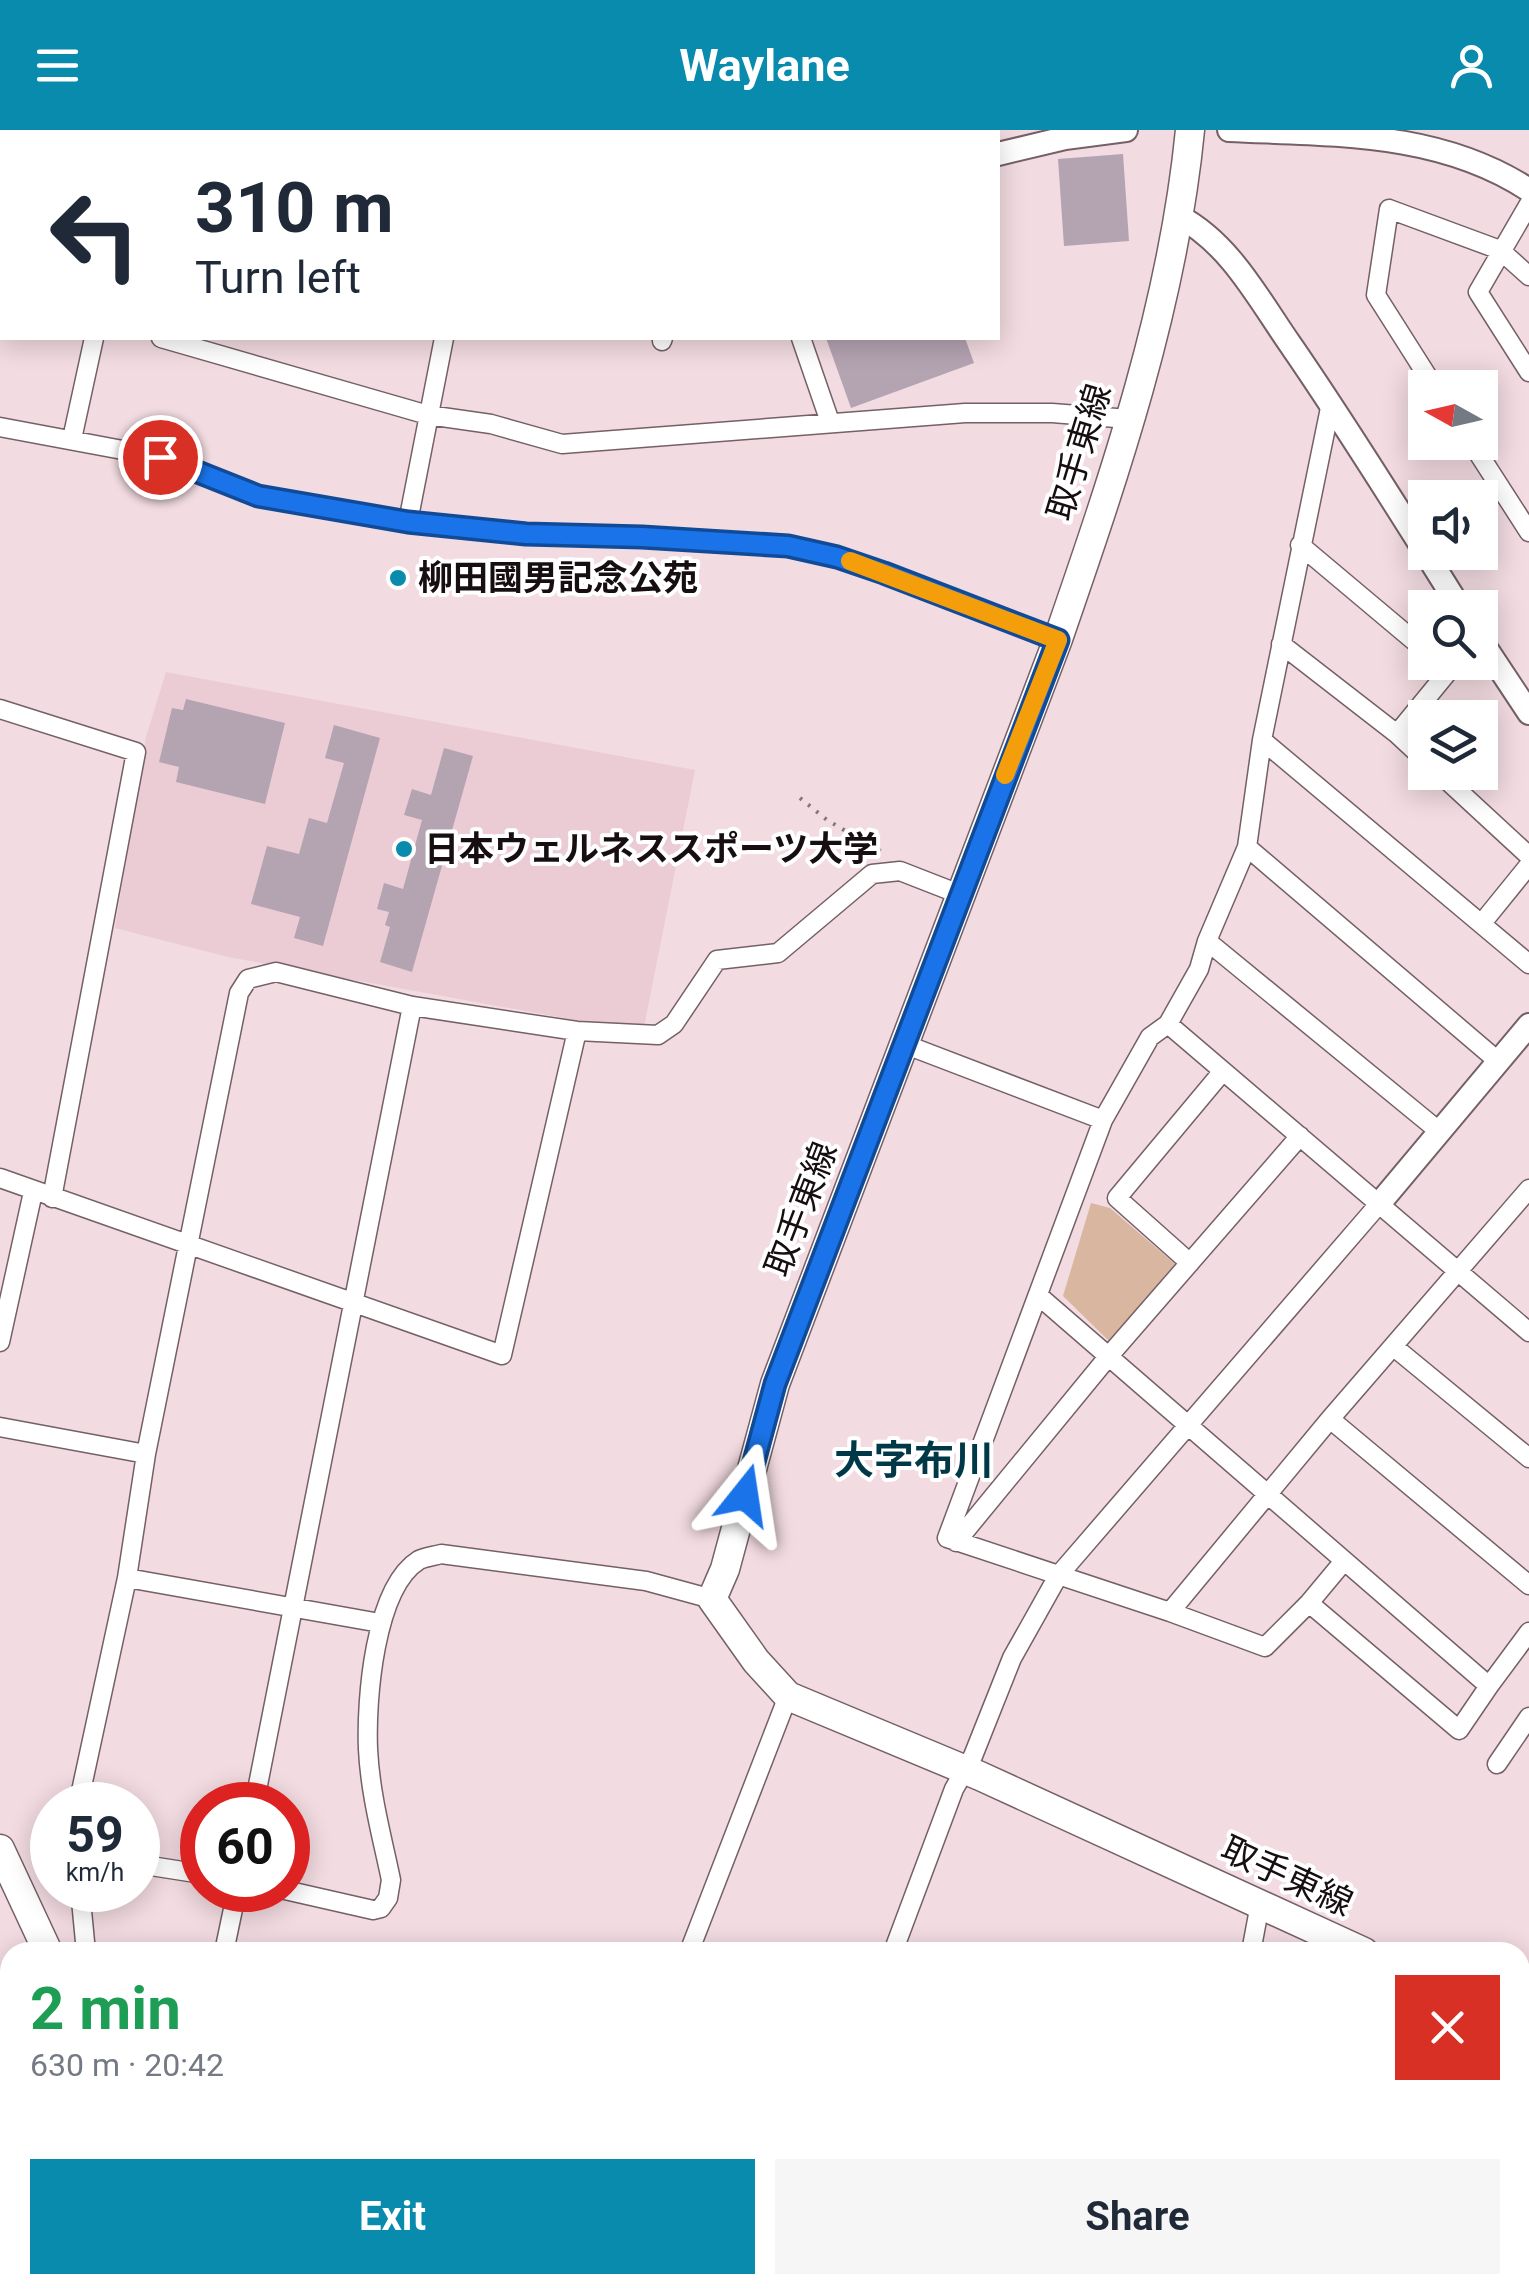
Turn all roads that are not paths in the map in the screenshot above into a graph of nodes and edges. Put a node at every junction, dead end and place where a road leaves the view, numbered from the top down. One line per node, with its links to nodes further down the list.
1 (1126, 130): 4 (street)
2 (1190, 130): 7 (main road, 取手東線)
3 (1229, 130): 5 (street)
4 (1000, 154)
5 (1529, 190)
6 (1529, 204): 8 (street)
7 (1180, 216): 16 (street); 18 (main road, 取手東線)
8 (1500, 250): 9 (street); 14 (street); 15 (street)
9 (1529, 276)
10 (94, 340): 21 (street)
11 (168, 340): 17 (street)
12 (444, 340): 17 (street)
13 (802, 340): 19 (street)
14 (1424, 370)
15 (1529, 372)
16 (1331, 403): 24 (street); 26 (street)
17 (428, 415): 19 (street); 23 (street)
18 (1130, 420): 19 (street); 28 (main road, 取手東線)
19 (830, 422)
20 (0, 427): 21 (street)
21 (72, 440): 23 (street)
22 (1483, 460): 25 (street)
23 (408, 522): 28 (street)
24 (1408, 525)
25 (1529, 532)
26 (1300, 545): 27 (street); 29 (street)
27 (1408, 636)
28 (1058, 640): 41 (main road, 取手東線)
29 (1282, 644): 34 (street); 35 (street)
30 (1498, 667): 33 (street)
31 (1438, 680): 34 (street)
32 (0, 709): 58 (street)
33 (1529, 714)
34 (1397, 734): 36 (street)
35 (1262, 740): 38 (street); 42 (street)
36 (1408, 744)
37 (1458, 790): 39 (street)
38 (1247, 847): 43 (street); 50 (street)
39 (1529, 856)
40 (1529, 864): 42 (street)
41 (959, 894): 48 (street); 49 (main road, 取手東線)
42 (1482, 923): 44 (street)
43 (1208, 941): 46 (street); 53 (street)
44 (1529, 964)
45 (412, 1006): 48 (street); 60 (street); 64 (street)
46 (1168, 1024): 51 (street); 52 (street)
47 (1529, 1025): 50 (street)
48 (577, 1031): 64 (street)
49 (904, 1044): 52 (street); 80 (main road, 取手東線)
50 (1499, 1062): 53 (street)
51 (1223, 1071): 54 (street); 61 (street)
52 (1104, 1120): 63 (street)
53 (1440, 1132): 59 (street)
54 (1300, 1136): 59 (street); 61 (street)
55 (0, 1178): 56 (street)
56 (33, 1192): 58 (street); 66 (street)
57 (1528, 1193): 62 (street)
58 (52, 1198): 60 (street)
59 (1379, 1204): 62 (street); 71 (street)
60 (190, 1246): 64 (street); 72 (street)
61 (1190, 1263): 68 (street)
62 (1459, 1273): 65 (street); 67 (street)
63 (1040, 1297): 68 (street); 75 (street)
64 (353, 1303): 82 (street)
65 (1529, 1332)
66 (0, 1342)
67 (1394, 1347): 69 (street); 73 (street)
68 (1108, 1358): 71 (street); 75 (street)
69 (1330, 1419): 74 (street); 79 (street)
70 (0, 1427): 72 (street)
71 (1188, 1428): 74 (street); 77 (street)
72 (146, 1454): 78 (street)
73 (1529, 1458)
74 (1268, 1497): 76 (street); 83 (street)
75 (956, 1542): 77 (street)
76 (1344, 1560): 81 (street); 86 (street)
77 (1058, 1576): 83 (street); 90 (street)
78 (128, 1578): 82 (street); 91 (street)
79 (1529, 1585)
80 (712, 1599): 84 (street); 87 (main road, 取手東線)
81 (1309, 1602): 83 (street); 86 (street)
82 (292, 1608): 84 (street); 92 (street)
83 (1170, 1612)
84 (380, 1623): 94 (street)
85 (1529, 1632): 86 (street)
86 (1489, 1686)
87 (788, 1696): 90 (main road, 取手東線); 101 (street)
88 (1529, 1717): 89 (street)
89 (1497, 1764)
90 (966, 1770): 95 (main road, 取手東線); 102 (street)
91 (83, 1782)
92 (258, 1782)
93 (0, 1850): 98 (main road)
94 (310, 1896)
95 (1260, 1904): 103 (street); 104 (main road, 取手東線)
96 (82, 1912): 99 (street)
97 (232, 1912): 100 (street)
98 (43, 1942)
99 (85, 1942)
100 (226, 1942)
101 (694, 1942)
102 (896, 1942)
103 (1253, 1942)
104 (1342, 1942)

